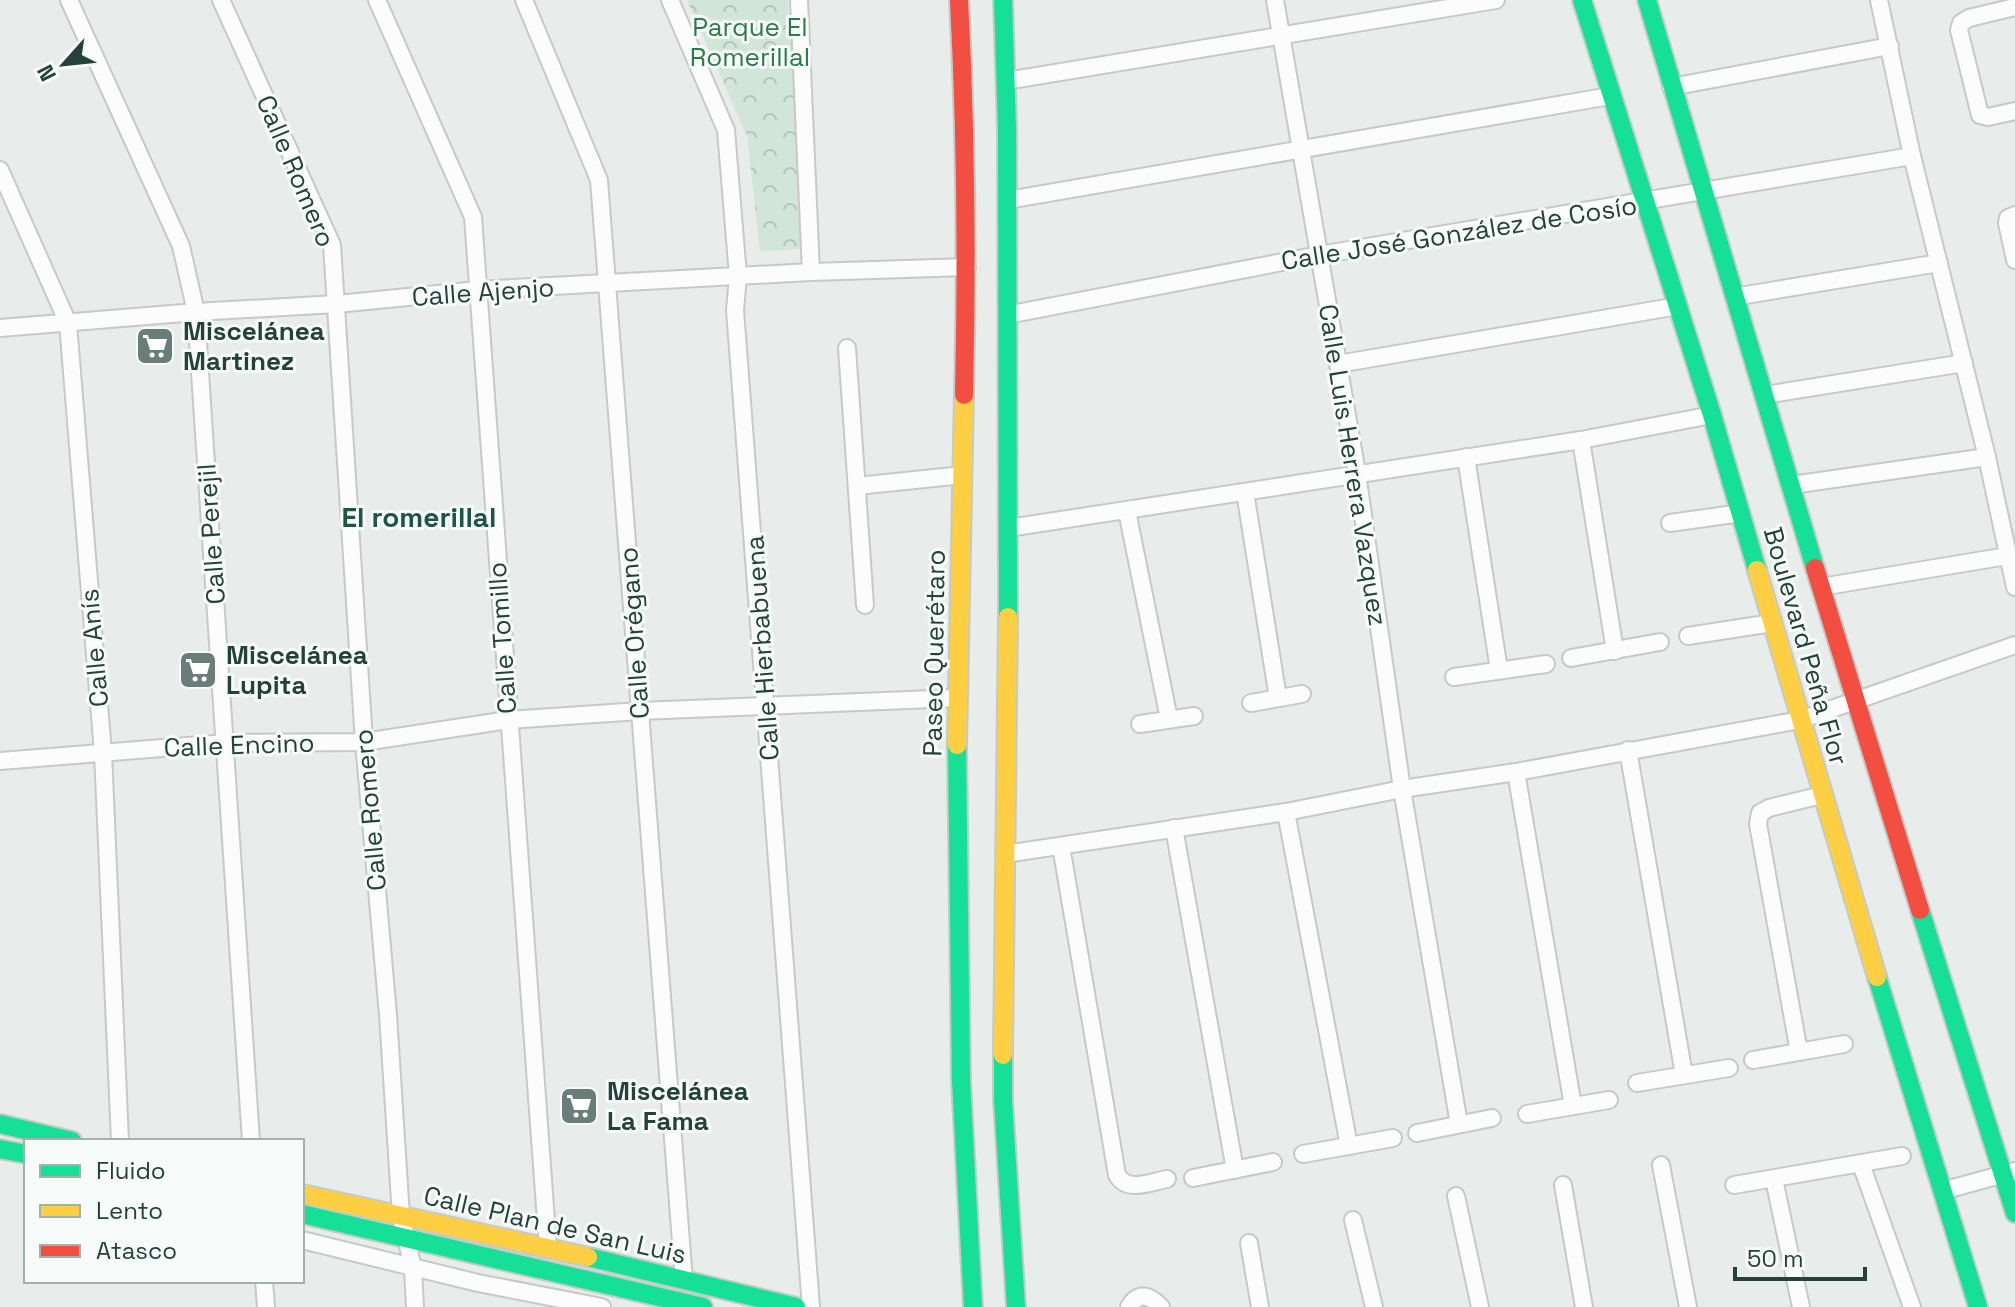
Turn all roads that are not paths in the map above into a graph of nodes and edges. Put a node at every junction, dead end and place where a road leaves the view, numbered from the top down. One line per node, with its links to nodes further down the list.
1 (69, 0): 40 (street, Calle Perejil)
2 (221, 0): 38 (street, Calle Romero)
3 (377, 0): 36 (street, Calle Tomillo)
4 (524, 0): 35 (street, Calle Orégano)
5 (670, 0): 34 (street, Calle Hierbabuena)
6 (799, 0): 33 (street)
7 (959, 0): 21 (main road, Paseo Querétaro)
8 (1003, 0): 17 (main road, Paseo Querétaro)
9 (1275, 0): 15 (street, Calle Luis Herrera Vazquez)
10 (1496, 0): 15 (street)
11 (1582, 0): 19 (main road, Boulevard Peña Flor)
12 (1647, 0): 18 (main road, Boulevard Peña Flor)
13 (1879, 0): 16 (street)
14 (2015, 7): 20 (street)
15 (1282, 37): 17 (street); 22 (street, Calle Luis Herrera Vazquez)
16 (1890, 46): 18 (street); 23 (street)
17 (1006, 81): 21 (main road, Paseo Querétaro)
18 (1671, 87): 25 (main road, Boulevard Peña Flor)
19 (1610, 96): 22 (street); 27 (main road, Boulevard Peña Flor)
20 (2015, 111)
21 (987, 128): 26 (main road, Paseo Querétaro); 32 (main road, Paseo Querétaro)
22 (1301, 148): 26 (street); 29 (street, Calle Luis Herrera Vazquez)
23 (1912, 156): 25 (street, Calle José González de Cosío); 31 (street)
24 (0, 170): 42 (street, Calle Anís)
25 (1703, 191): 27 (street, Calle José González de Cosío); 37 (main road, Boulevard Peña Flor)
26 (1008, 200): 41 (main road, Paseo Querétaro)
27 (1646, 202): 29 (street, Calle José González de Cosío); 39 (main road, Boulevard Peña Flor)
28 (2015, 215): 30 (street)
29 (1319, 255): 41 (street, Calle José González de Cosío); 46 (street, Calle Luis Herrera Vazquez)
30 (2015, 260)
31 (1939, 263): 37 (street); 45 (street)
32 (967, 267): 33 (street, Calle Ajenjo); 53 (main road, Paseo Querétaro)
33 (811, 272): 34 (street, Calle Ajenjo)
34 (738, 276): 35 (street, Calle Ajenjo); 79 (street, Calle Hierbabuena)
35 (609, 283): 36 (street, Calle Ajenjo); 80 (street, Calle Orégano)
36 (478, 290): 38 (street, Calle Ajenjo); 83 (street, Calle Tomillo)
37 (1734, 297): 47 (main road, Boulevard Peña Flor)
38 (337, 304): 40 (street, Calle Ajenjo); 86 (street, Calle Romero)
39 (1678, 306): 46 (street); 48 (main road, Boulevard Peña Flor)
40 (196, 312): 42 (street, Calle Ajenjo); 87 (street, Calle Perejil)
41 (1007, 315): 60 (main road, Paseo Querétaro)
42 (68, 323): 43 (street, Calle Ajenjo); 89 (street, Calle Anís)
43 (0, 328)
44 (847, 348): 55 (street)
45 (1964, 363): 47 (street); 51 (street)
46 (1338, 364): 52 (street, Calle Luis Herrera Vazquez)
47 (1765, 395): 54 (main road, Boulevard Peña Flor)
48 (1712, 415): 49 (street); 58 (main road, Boulevard Peña Flor)
49 (1581, 440): 50 (street); 69 (street)
50 (1466, 457): 52 (street); 72 (street)
51 (1987, 457): 54 (street); 61 (street)
52 (1357, 473): 56 (street); 92 (street, Calle Luis Herrera Vazquez)
53 (963, 475): 55 (street); 75 (main road, Paseo Querétaro)
54 (1792, 485): 62 (main road, Boulevard Peña Flor)
55 (857, 486): 64 (street)
56 (1245, 492): 57 (street); 76 (street)
57 (1127, 511): 60 (street); 82 (street)
58 (1741, 513): 59 (street); 65 (main road, Boulevard Peña Flor)
59 (1670, 523)
60 (1009, 528): 97 (main road, Paseo Querétaro)
61 (2007, 556): 62 (street); 63 (street)
62 (1821, 587): 77 (main road, Boulevard Peña Flor)
63 (2015, 587)
64 (865, 605)
65 (1772, 623): 66 (street); 84 (main road, Boulevard Peña Flor)
66 (1688, 636)
67 (1660, 642): 69 (street)
68 (2015, 645): 77 (street)
69 (1615, 651): 70 (street)
70 (1571, 658)
71 (1546, 664): 72 (street)
72 (1499, 670): 73 (street)
73 (1454, 677)
74 (1302, 694): 76 (street)
75 (957, 698): 79 (street, Calle Encino); 152 (main road, Paseo Querétaro)
76 (1278, 698): 78 (street)
77 (1855, 702): 84 (street); 124 (main road, Boulevard Peña Flor)
78 (1251, 703)
79 (767, 707): 80 (street, Calle Encino); 151 (street, Calle Hierbabuena)
80 (640, 711): 83 (street, Calle Encino); 143 (street, Calle Orégano)
81 (1194, 716): 82 (street)
82 (1169, 719): 85 (street)
83 (508, 720): 86 (street, Calle Encino); 140 (street, Calle Tomillo)
84 (1800, 720): 88 (street); 93 (main road, Boulevard Peña Flor)
85 (1140, 724)
86 (364, 742): 87 (street, Calle Encino); 135 (street, Calle Romero)
87 (225, 743): 89 (street, Calle Encino); 114 (street, Calle Perejil)
88 (1628, 750): 91 (street); 102 (street)
89 (103, 753): 90 (street, Calle Encino); 113 (street, Calle Anís)
90 (0, 761)
91 (1516, 772): 92 (street); 105 (street)
92 (1402, 789): 94 (street); 109 (street, Calle Luis Herrera Vazquez)
93 (1822, 795): 99 (street); 130 (main road, Boulevard Peña Flor)
94 (1286, 812): 95 (street); 115 (street)
95 (1174, 828): 96 (street); 123 (street)
96 (1061, 846): 97 (street); 126 (street)
97 (1005, 854): 153 (main road, Paseo Querétaro)
98 (1844, 1044): 99 (street)
99 (1799, 1052): 100 (street)
100 (1753, 1060)
101 (1729, 1068): 102 (street)
102 (1684, 1075): 103 (street)
103 (1637, 1083)
104 (1609, 1100): 105 (street)
105 (1573, 1106): 106 (street)
106 (1527, 1114)
107 (1492, 1118): 109 (street)
108 (0, 1124): 112 (main road)
109 (1459, 1124): 110 (street)
110 (1417, 1133)
111 (1393, 1138): 115 (street)
112 (64, 1139)
113 (120, 1139)
114 (251, 1139)
115 (1349, 1146): 118 (street)
116 (0, 1149): 117 (main road)
117 (24, 1154)
118 (1303, 1154)
119 (1902, 1156): 121 (street)
120 (1273, 1162): 123 (street)
121 (1861, 1164): 127 (street); 162 (street)
122 (1661, 1165): 160 (street)
123 (1235, 1170): 125 (street)
124 (2009, 1173): 130 (street); 133 (main road, Boulevard Peña Flor)
125 (1193, 1178)
126 (1167, 1179)
127 (1774, 1179): 129 (street); 161 (street)
128 (1563, 1185): 159 (street)
129 (1734, 1185)
130 (1942, 1191): 163 (main road, Boulevard Peña Flor)
131 (304, 1194): 135 (main road, Calle Plan de San Luis)
132 (1456, 1196): 158 (street)
133 (2015, 1213)
134 (304, 1214): 137 (main road, Calle Plan de San Luis)
135 (401, 1216): 137 (street, Calle Romero); 140 (main road, Calle Plan de San Luis)
136 (1353, 1220): 157 (street)
137 (406, 1239): 141 (street, Calle Romero); 142 (main road, Calle Plan de San Luis)
138 (304, 1241): 141 (street)
139 (1249, 1243): 156 (street)
140 (548, 1248): 143 (main road, Calle Plan de San Luis)
141 (413, 1268): 145 (street); 148 (street, Calle Romero)
142 (549, 1270): 145 (street); 146 (main road, Calle Plan de San Luis)
143 (684, 1281): 150 (main road, Calle Plan de San Luis)
144 (264, 1283): 147 (street)
145 (548, 1302): 149 (street)
146 (692, 1306)
147 (266, 1307)
148 (415, 1307)
149 (602, 1307)
150 (796, 1307)
151 (811, 1307)
152 (973, 1307)
153 (1016, 1307)
154 (1129, 1307): 155 (street)
155 (1161, 1307)
156 (1260, 1307)
157 (1374, 1307)
158 (1480, 1307)
159 (1584, 1307)
160 (1688, 1307)
161 (1801, 1307)
162 (1912, 1307)
163 (1978, 1307)

